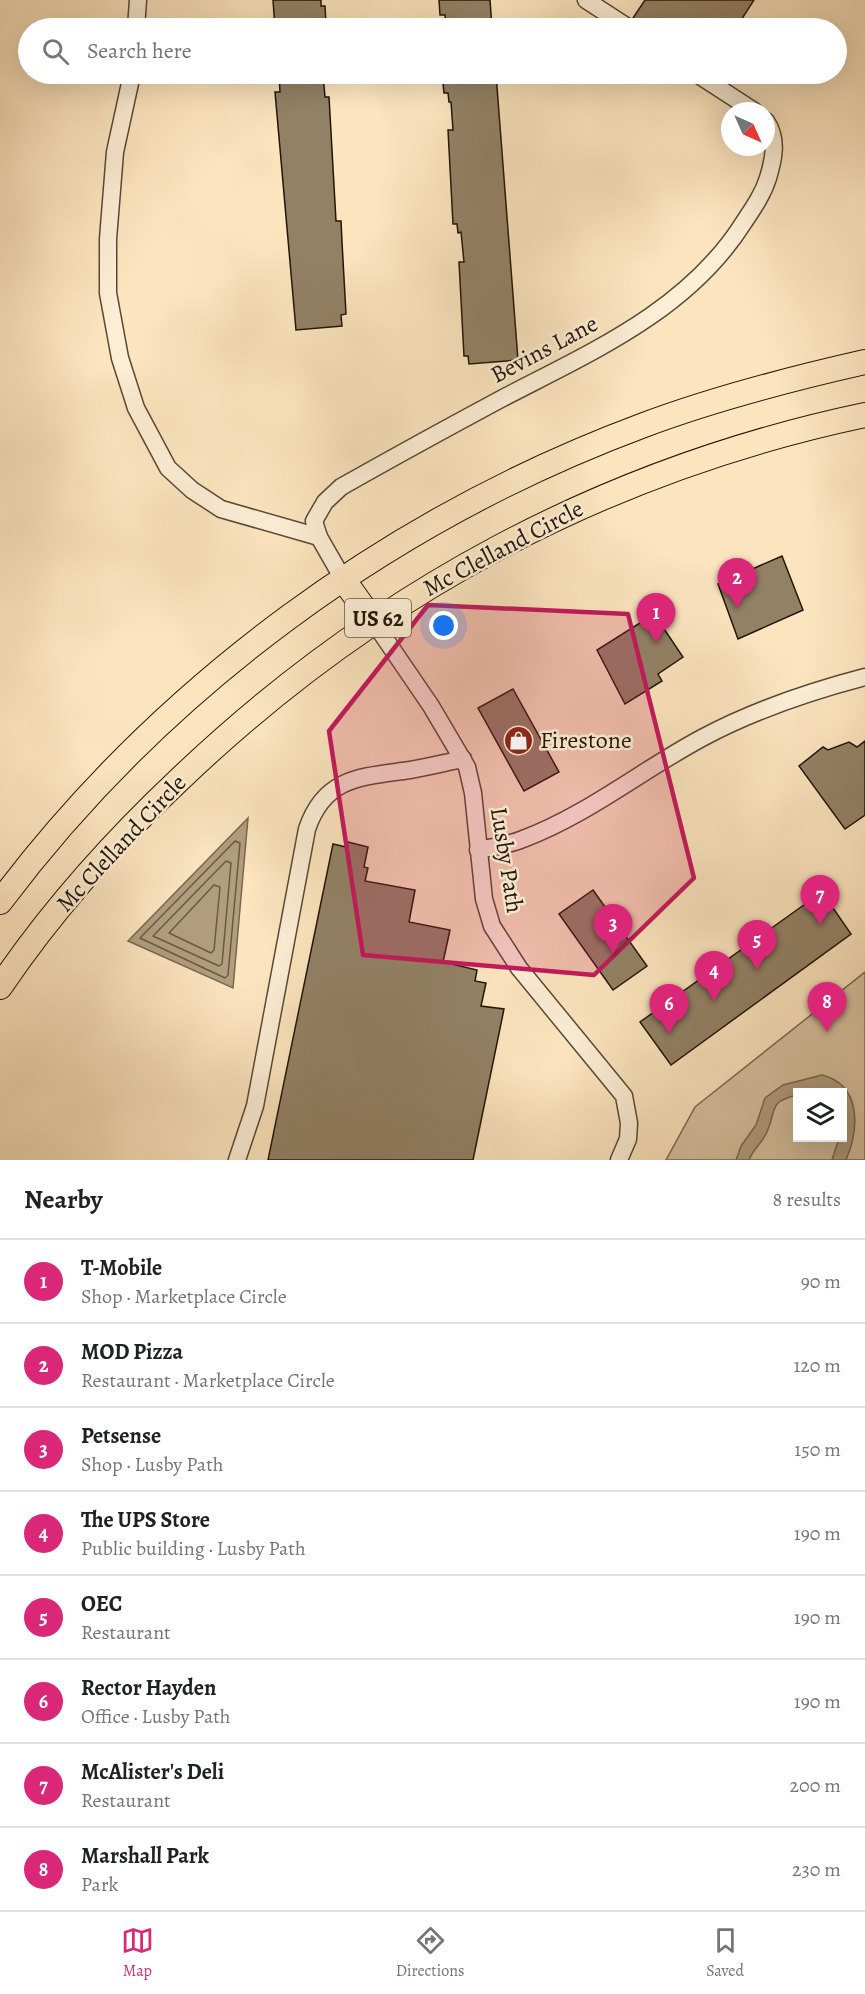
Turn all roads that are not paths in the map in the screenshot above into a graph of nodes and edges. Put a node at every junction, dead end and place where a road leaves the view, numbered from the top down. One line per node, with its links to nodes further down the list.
1 (138, 0): 3 (street)
2 (586, 0): 4 (street)
3 (137, 18)
4 (614, 18)
5 (130, 84): 11 (street)
6 (712, 84): 7 (street)
7 (740, 102)
8 (773, 156): 11 (street, Bevins Lane)
9 (865, 362): 12 (highway, US 62)
10 (865, 415): 13 (highway, Mc Clelland Circle / US 62)
11 (319, 537): 12 (street)
12 (343, 579): 13 (highway); 17 (highway, US 62)
13 (372, 621): 15 (street, Lusby Path); 18 (highway, Mc Clelland Circle / US 62)
14 (865, 677): 16 (street)
15 (463, 759): 16 (street, Lusby Path); 19 (street)
16 (478, 850): 20 (street, Lusby Path)
17 (0, 902)
18 (0, 987)
19 (237, 1160)
20 (619, 1160)

